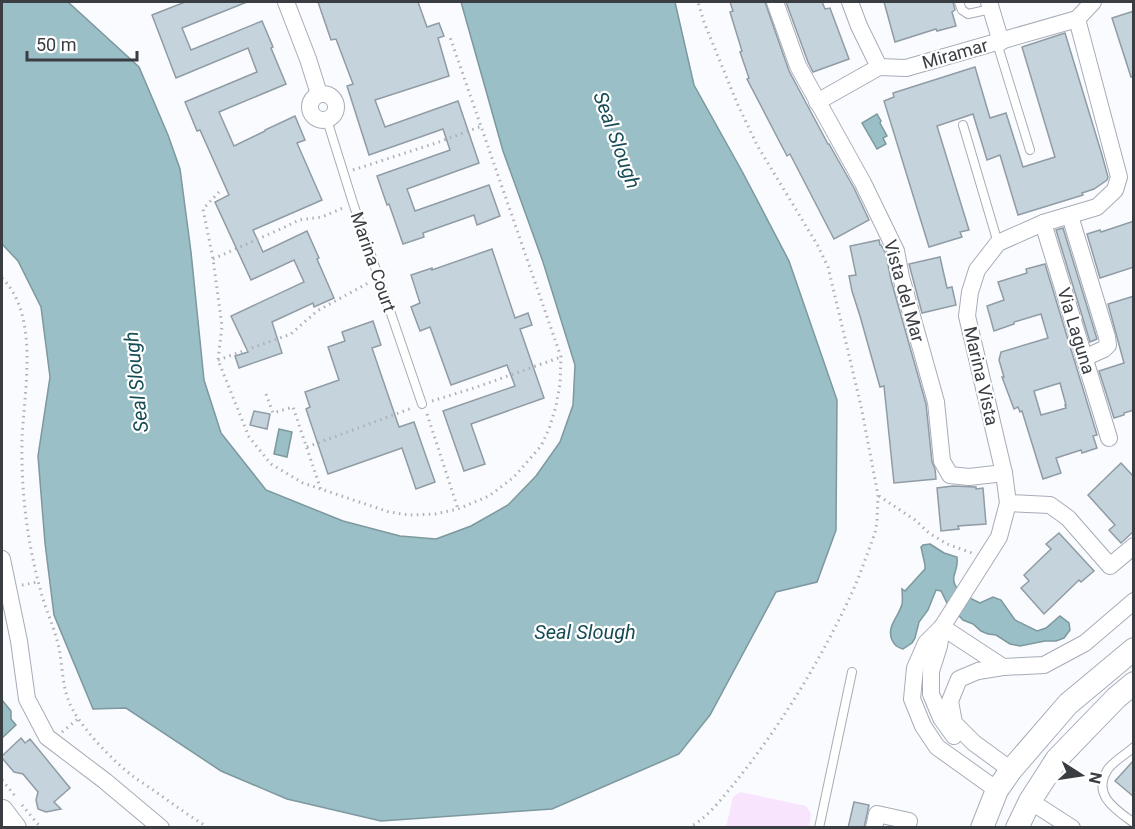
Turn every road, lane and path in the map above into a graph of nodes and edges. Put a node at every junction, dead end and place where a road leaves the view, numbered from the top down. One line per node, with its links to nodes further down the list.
1 (286, 2): 13 (street)
2 (698, 2): 33 (path)
3 (776, 2): 12 (street, Vista del Mar)
4 (850, 2): 11 (street)
5 (959, 2): 7 (lane)
6 (1093, 2): 8 (street, Miramar)
7 (990, 5): 10 (street)
8 (1077, 19): 10 (street, Miramar); 20 (street, Marina Vista)
9 (450, 37): 15 (path)
10 (999, 42): 11 (street, Miramar); 16 (lane)
11 (879, 67): 12 (street)
12 (817, 102): 31 (street, Vista del Mar)
13 (327, 120): 17 (lane, Marina Court)
14 (963, 125): 22 (lane)
15 (482, 126): 17 (path); 35 (path)
16 (1030, 150)
17 (343, 173): 19 (lane, Marina Court)
18 (219, 192): 23 (path)
19 (353, 203): 23 (path); 24 (lane, Marina Court)
20 (1070, 216): 21 (street, Marina Vista); 26 (street)
21 (1043, 223): 22 (street, Marina Vista); 26 (street, Via Laguna)
22 (998, 243): 31 (street, Marina Vista)
23 (213, 259): 27 (path)
24 (379, 277): 27 (path); 29 (lane, Marina Court)
25 (2, 278): 45 (path)
26 (1084, 358): 30 (street, Via Laguna)
27 (218, 360): 32 (path)
28 (266, 394): 32 (path)
29 (422, 404): 35 (path)
30 (1109, 438)
31 (1004, 473): 34 (street, Marina Vista)
32 (321, 490): 35 (path)
33 (878, 495): 37 (path); 57 (path)
34 (1008, 503): 36 (street); 40 (street, Marina Vista)
35 (458, 509)
36 (1134, 546)
37 (978, 556)
38 (2, 559): 55 (street)
39 (1134, 601): 42 (street)
40 (946, 621): 42 (street); 47 (street, Marina Vista); 50 (street, Marina Vista)
41 (1134, 649): 49 (main road)
42 (1003, 667): 47 (street)
43 (852, 672): 58 (lane)
44 (1134, 683): 51 (main road)
45 (79, 719): 46 (path); 56 (path)
46 (68, 728)
47 (974, 743): 49 (street)
48 (1134, 747): 53 (lane)
49 (1011, 770): 50 (main road)
50 (997, 790): 61 (main road)
51 (1030, 801): 62 (main road); 63 (street)
52 (2, 811): 54 (main road)
53 (1134, 823)
54 (15, 828)
55 (161, 828)
56 (209, 828)
57 (688, 828)
58 (819, 828)
59 (874, 828): 60 (street)
60 (907, 828)
61 (982, 828)
62 (1017, 828)
63 (1072, 828)

